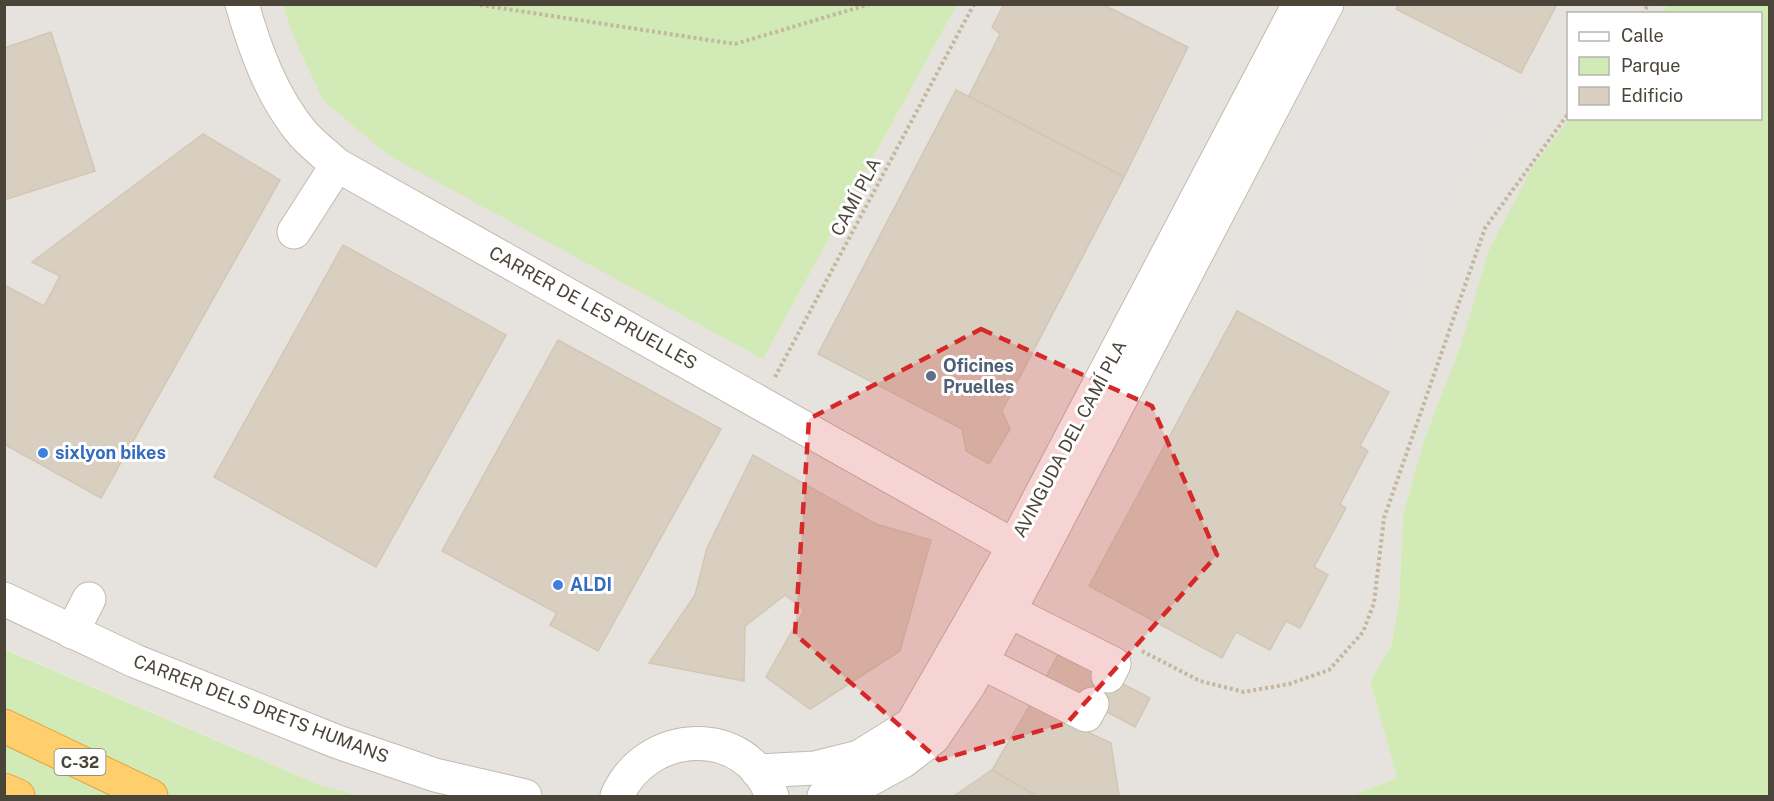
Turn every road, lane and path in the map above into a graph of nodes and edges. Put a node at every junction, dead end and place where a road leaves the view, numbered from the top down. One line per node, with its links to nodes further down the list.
1 (242, 4): 8 (street, CARRER DE LES PRUELLES)
2 (474, 4): 3 (path)
3 (870, 4)
4 (974, 4): 10 (path, CAMÍ PLA)
5 (1299, 4): 11 (street, AVINGUDA DEL CAMÍ PLA)
6 (1328, 4): 14 (street, AVINGUDA DEL CAMÍ PLA)
7 (1567, 117): 16 (path)
8 (337, 165): 9 (street); 10 (street, CARRER DE LES PRUELLES)
9 (294, 232)
10 (762, 402): 11 (street, CARRER DE LES PRUELLES)
11 (1014, 546): 21 (street, AVINGUDA DEL CAMÍ PLA)
12 (4, 598): 15 (street, CARRER DELS DRETS HUMANS)
13 (89, 599): 15 (street)
14 (1009, 610): 17 (street, AVINGUDA DEL CAMÍ PLA); 18 (street)
15 (72, 632): 25 (street, CARRER DELS DRETS HUMANS)
16 (1137, 648)
17 (981, 662): 19 (street); 27 (street, AVINGUDA DEL CAMÍ PLA)
18 (1108, 676)
19 (1092, 704)
20 (6, 726): 24 (highway, C-32)
21 (764, 784): 26 (street)
22 (4, 790): 23 (highway)
23 (18, 796)
24 (151, 796)
25 (525, 796)
26 (617, 796)
27 (824, 796)

